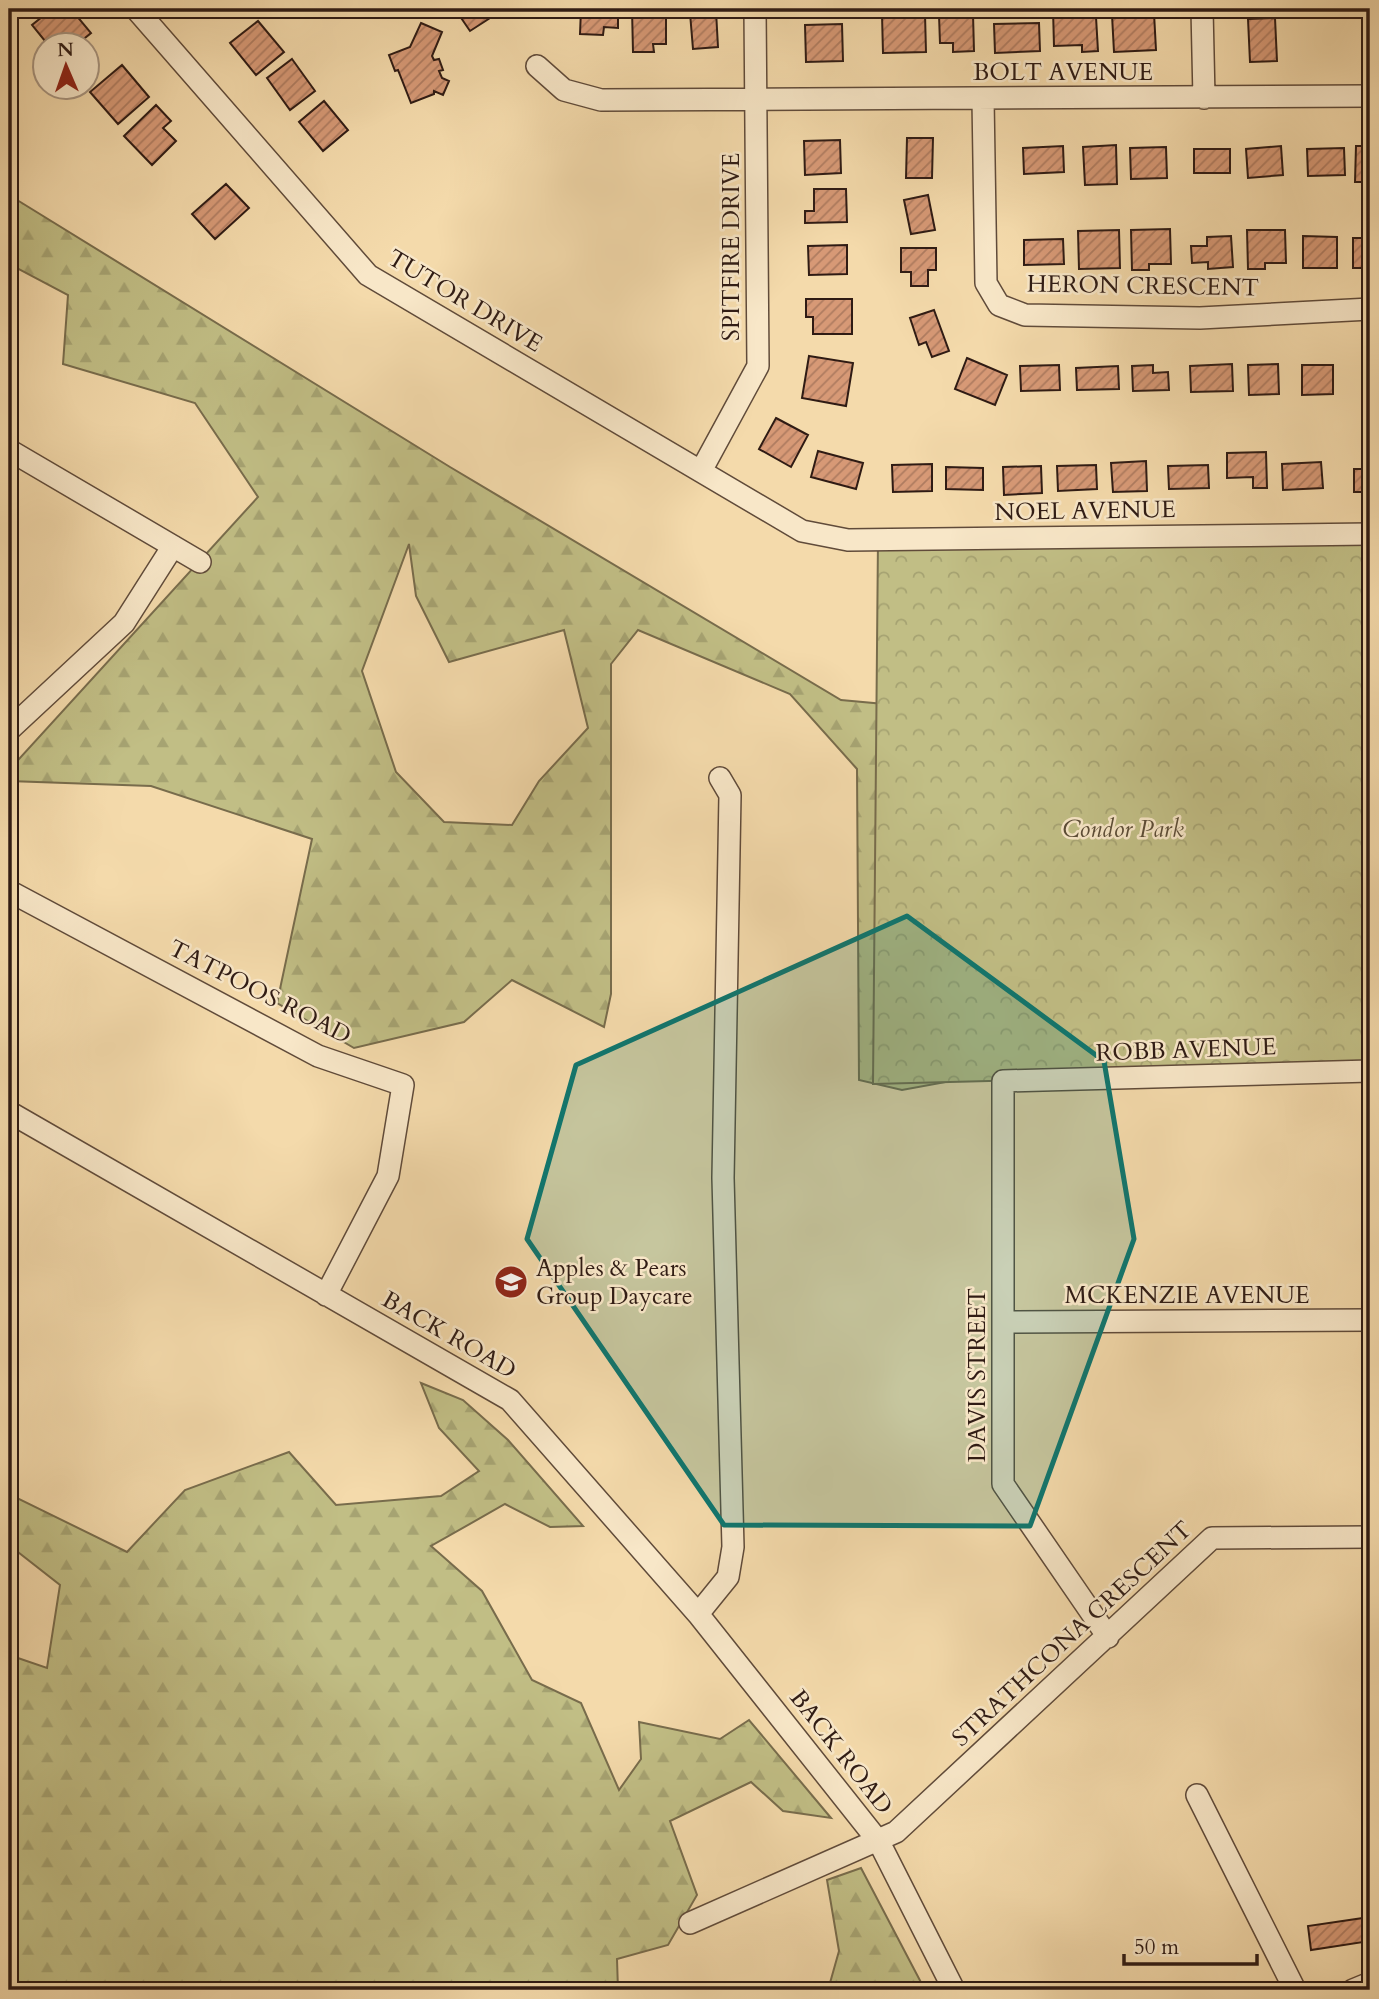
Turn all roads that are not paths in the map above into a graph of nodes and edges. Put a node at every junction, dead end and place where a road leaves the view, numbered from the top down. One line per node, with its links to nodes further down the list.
1 (136, 9): 11 (street, TUTOR DRIVE)
2 (755, 9): 8 (street, SPITFIRE DRIVE)
3 (1202, 9): 6 (street)
4 (537, 66): 8 (street, BOLT AVENUE)
5 (1370, 96): 6 (street, BOLT AVENUE)
6 (1204, 98): 7 (street, BOLT AVENUE)
7 (984, 99): 8 (street, BOLT AVENUE); 9 (street, HERON CRESCENT)
8 (756, 100): 11 (street, SPITFIRE DRIVE)
9 (1370, 309)
10 (9, 450): 14 (street)
11 (701, 471): 12 (street, TUTOR DRIVE)
12 (802, 531): 13 (street, NOEL AVENUE)
13 (1370, 534)
14 (173, 546): 15 (street); 16 (street)
15 (200, 562)
16 (9, 730)
17 (720, 778): 26 (street)
18 (9, 891): 22 (street, TATPOOS ROAD)
19 (1370, 1071): 20 (street, ROBB AVENUE)
20 (1003, 1081): 24 (street, DAVIS STREET)
21 (9, 1112): 22 (street, BACK ROAD)
22 (326, 1294): 26 (street, BACK ROAD)
23 (1370, 1320): 24 (street, MCKENZIE AVENUE)
24 (1003, 1322): 27 (street, DAVIS STREET)
25 (1370, 1537): 27 (street, STRATHCONA CRESCENT)
26 (698, 1614): 29 (street, BACK ROAD)
27 (1108, 1637): 29 (street, STRATHCONA CRESCENT)
28 (1198, 1795): 33 (street)
29 (879, 1842): 30 (street, STRATHCONA CRESCENT); 32 (street, BACK ROAD)
30 (690, 1923)
31 (1370, 1983): 34 (street)
32 (954, 1990)
33 (1295, 1990)
34 (1353, 1990)

